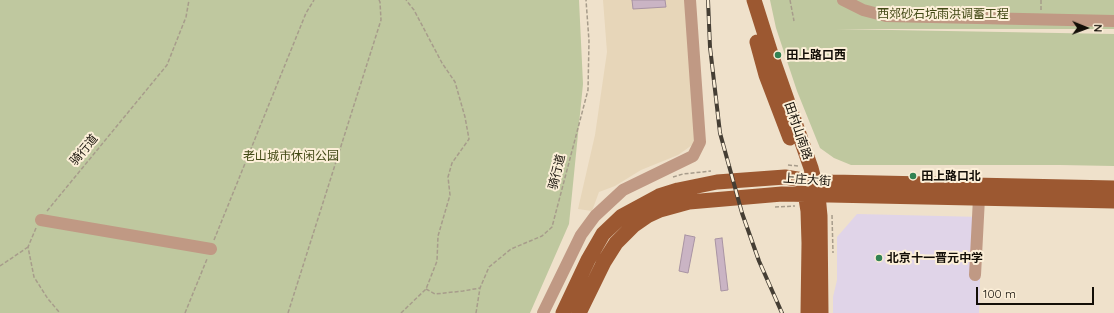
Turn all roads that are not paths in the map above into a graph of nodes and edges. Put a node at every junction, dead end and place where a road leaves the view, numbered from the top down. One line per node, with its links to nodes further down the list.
1 (690, 0): 13 (street)
2 (746, 0): 6 (main road, 田村山南路)
3 (754, 0): 6 (main road, 田村山南路)
4 (843, 0): 5 (street)
5 (1114, 21)
6 (810, 188): 7 (main road, 上庄大街); 8 (main road, 上庄大街); 14 (main road, 上庄大街); 15 (main road, 上庄大街); 16 (main road, 田村山南路); 17 (main road, 田村山南路)
7 (1114, 188)
8 (979, 198): 9 (main road, 上庄大街); 12 (street)
9 (1114, 201)
10 (41, 220): 11 (street)
11 (211, 248)
12 (975, 275)
13 (543, 313)
14 (563, 313)
15 (579, 313)
16 (808, 313)
17 (821, 313)

